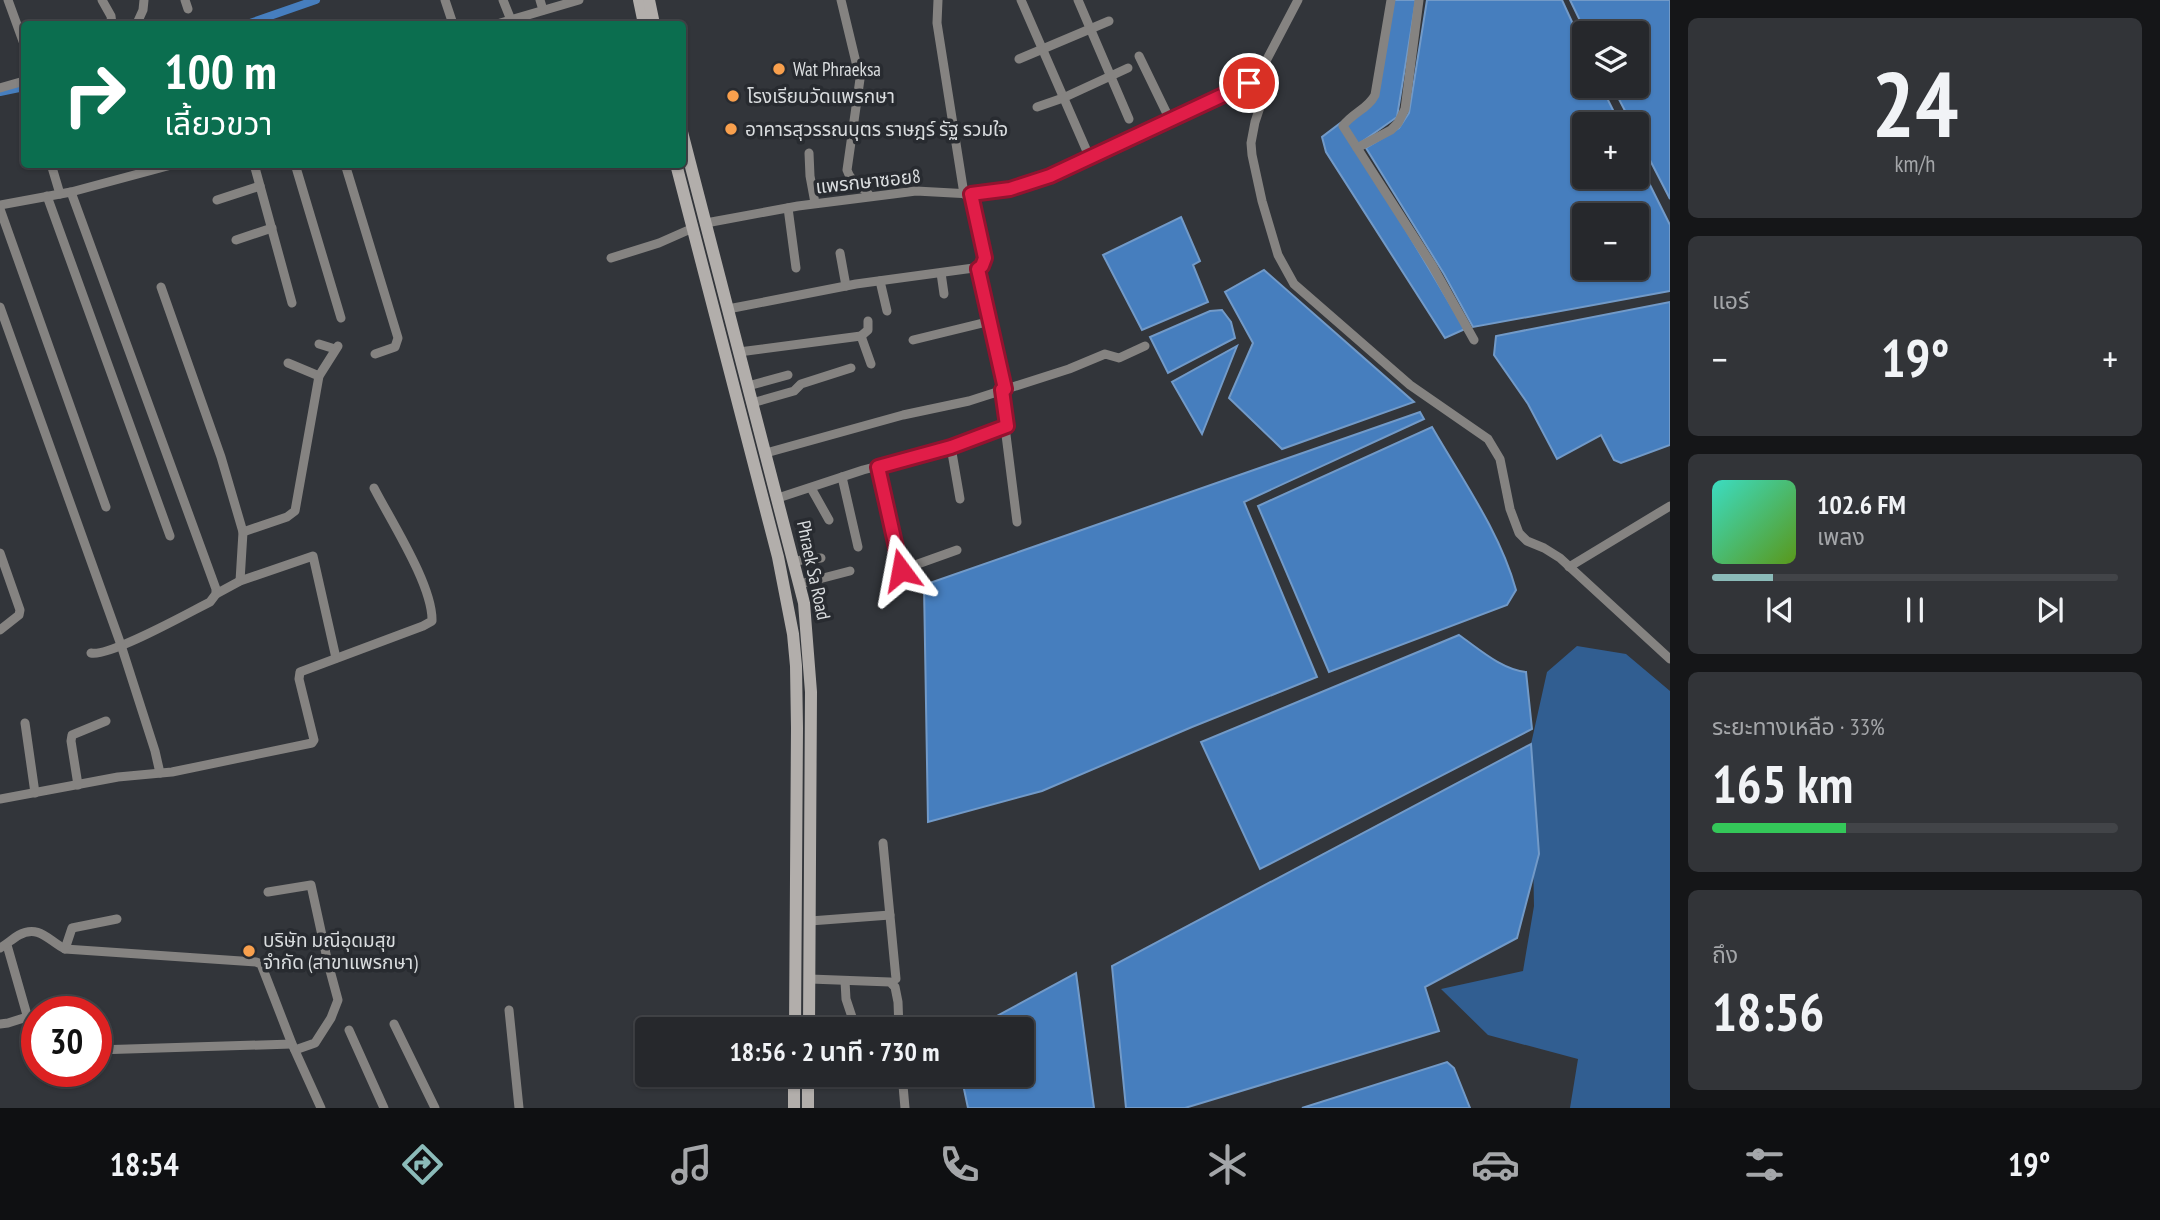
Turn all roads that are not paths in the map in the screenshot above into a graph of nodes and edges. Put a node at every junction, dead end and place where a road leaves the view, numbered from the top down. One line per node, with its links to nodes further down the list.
1 (8, 0): 26 (street)
2 (102, 0): 18 (street)
3 (144, 0): 19 (street)
4 (444, 0): 20 (street)
5 (503, 0): 17 (street)
6 (579, 0): 16 (street)
7 (639, 0): 22 (main road)
8 (649, 0): 23 (main road)
9 (841, 0): 54 (street)
10 (938, 0): 52 (street)
11 (1078, 0): 25 (street)
12 (1298, 0): 33 (street)
13 (1391, 0): 40 (street)
14 (1419, 0): 40 (street)
15 (1023, 1): 27 (street)
16 (541, 5): 17 (street)
17 (511, 20): 21 (street)
18 (112, 21)
19 (138, 21)
20 (452, 21)
21 (508, 21)
22 (643, 21)
23 (653, 21)
24 (1110, 21): 25 (street)
25 (1090, 28): 27 (street); 31 (street)
26 (21, 36)
27 (1042, 49): 29 (street); 35 (street)
28 (1139, 57): 38 (street)
29 (1019, 59)
30 (1128, 68): 31 (street)
31 (1112, 76): 35 (street); 37 (street)
32 (21, 82): 34 (street)
33 (1255, 82): 38 (street, แพรกษาซอย8); 114 (street)
34 (0, 88)
35 (1063, 98): 36 (street); 42 (street)
36 (1037, 107)
37 (1129, 118)
38 (1170, 120): 42 (street, แพรกษาซอย8)
39 (686, 147): 59 (main road, Phraek Sa Road)
40 (1357, 148): 81 (street)
41 (809, 153): 56 (street)
42 (1089, 156): 52 (street, แพรกษาซอย8)
43 (52, 168): 51 (street)
44 (152, 168): 50 (street)
45 (255, 168): 49 (street)
46 (296, 168): 76 (street)
47 (346, 168): 85 (street)
48 (677, 168): 61 (main road, Phraek Sa Road)
49 (260, 186): 55 (street); 60 (street)
50 (71, 192): 51 (street); 118 (street)
51 (60, 194): 53 (street)
52 (968, 194): 54 (street, แพรกษาซอย8); 66 (street)
53 (47, 196): 57 (street); 108 (street)
54 (870, 197): 56 (street, แพรกษาซอย8)
55 (217, 200)
56 (815, 204): 58 (street, แพรกษาซอย8)
57 (0, 207): 104 (street)
58 (788, 208): 59 (street, แพรกษาซอย8); 65 (street)
59 (706, 223): 74 (main road, Phraek Sa Road)
60 (272, 228): 62 (street); 72 (street)
61 (693, 228): 64 (street); 140 (main road, Phraek Sa Road)
62 (236, 240)
63 (840, 253): 69 (street)
64 (611, 258)
65 (796, 268)
66 (978, 269): 67 (street); 78 (street)
67 (941, 273): 68 (street); 71 (street)
68 (880, 281): 69 (street); 75 (street)
69 (846, 286): 74 (street)
70 (161, 287): 107 (street)
71 (944, 294)
72 (292, 303)
73 (0, 307): 120 (street)
74 (728, 309): 84 (main road, Phraek Sa Road)
75 (887, 311)
76 (341, 318)
77 (868, 321): 79 (street)
78 (991, 321): 80 (street); 92 (street)
79 (861, 336): 84 (street); 87 (street)
80 (913, 340)
81 (1474, 340)
82 (319, 344): 89 (street)
83 (1145, 346): 92 (street)
84 (739, 352): 91 (main road, Phraek Sa Road)
85 (375, 354)
86 (288, 363): 89 (street)
87 (871, 364)
88 (852, 368): 93 (street)
89 (316, 375): 107 (street)
90 (788, 375): 91 (street)
91 (748, 386): 93 (main road, Phraek Sa Road)
92 (1004, 389): 94 (street); 96 (street)
93 (752, 403): 96 (main road, Phraek Sa Road)
94 (1004, 427): 95 (street); 106 (street)
95 (951, 447): 97 (street); 102 (street)
96 (766, 453): 101 (main road, Phraek Sa Road)
97 (878, 467): 98 (street); 110 (street)
98 (842, 477): 100 (street); 109 (street)
99 (374, 488): 122 (street)
100 (811, 488): 101 (street); 105 (street)
101 (778, 498): 113 (main road, Phraek Sa Road)
102 (960, 499)
103 (1670, 506): 114 (street)
104 (106, 507)
105 (829, 520)
106 (1017, 522)
107 (243, 533): 116 (street)
108 (170, 536)
109 (858, 547)
110 (957, 550)
111 (0, 553): 119 (street)
112 (821, 558): 113 (street)
113 (794, 561): 117 (main road, Phraek Sa Road)
114 (1569, 566): 123 (street)
115 (850, 571): 117 (street)
116 (240, 581): 118 (street); 122 (street)
117 (800, 584): 134 (main road, Phraek Sa Road)
118 (216, 594): 120 (street)
119 (0, 630)
120 (121, 645): 121 (street); 126 (street)
121 (91, 653)
122 (336, 658): 126 (street)
123 (1670, 659)
124 (106, 721): 127 (street)
125 (25, 723): 128 (street)
126 (160, 773): 127 (street)
127 (78, 785): 128 (street)
128 (35, 793): 129 (street)
129 (0, 799)
130 (883, 843): 132 (street)
131 (268, 892): 152 (street)
132 (890, 915): 134 (street); 138 (street)
133 (117, 919): 136 (street)
134 (810, 921): 137 (main road, Phraek Sa Road)
135 (3, 946): 136 (street); 142 (street)
136 (65, 949): 152 (street)
137 (810, 979): 139 (street); 141 (main road, Phraek Sa Road)
138 (896, 979)
139 (845, 981): 146 (street); 147 (street)
140 (795, 998): 141 (main road); 144 (main road, Phraek Sa Road)
141 (809, 998): 145 (main road, Phraek Sa Road)
142 (21, 999)
143 (509, 1010): 160 (street)
144 (795, 1017)
145 (809, 1017)
146 (852, 1017)
147 (898, 1017)
148 (21, 1019): 149 (street)
149 (0, 1024)
150 (394, 1024): 159 (street)
151 (349, 1030): 158 (street)
152 (294, 1047): 153 (street); 157 (street)
153 (112, 1050)
154 (794, 1087): 161 (main road)
155 (808, 1087): 162 (main road)
156 (903, 1087): 163 (street)
157 (321, 1108)
158 (384, 1108)
159 (435, 1108)
160 (519, 1108)
161 (794, 1108)
162 (808, 1108)
163 (905, 1108)

